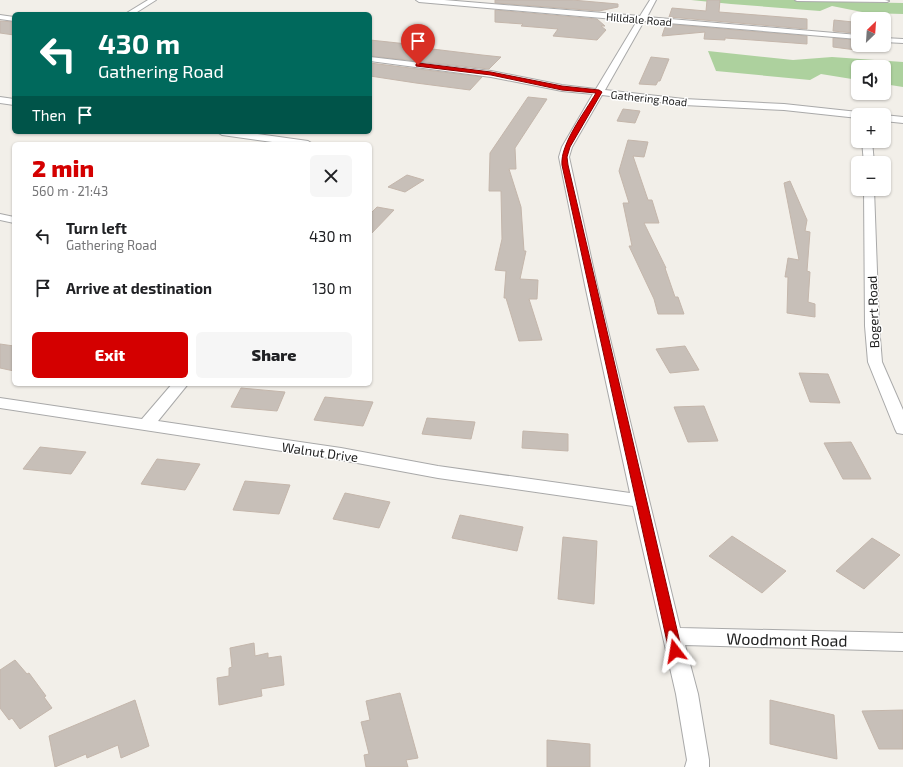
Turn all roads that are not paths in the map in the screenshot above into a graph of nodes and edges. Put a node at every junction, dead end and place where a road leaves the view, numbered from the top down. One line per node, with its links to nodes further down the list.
1 (153, 0): 6 (street)
2 (419, 0): 9 (street, Hilldale Road)
3 (653, 0): 9 (street)
4 (797, 0): 5 (lane)
5 (886, 1)
6 (132, 12)
7 (0, 17): 8 (street)
8 (12, 19)
9 (642, 19): 10 (street, Hilldale Road); 14 (street)
10 (851, 37)
11 (891, 40): 12 (street)
12 (903, 41)
13 (372, 59): 14 (street, Gathering Road)
14 (599, 92): 17 (street, Gathering Road); 29 (street)
15 (0, 100): 16 (street)
16 (12, 102)
17 (851, 114)
18 (891, 119): 19 (street)
19 (903, 120)
20 (236, 134): 21 (street)
21 (294, 142)
22 (869, 196): 28 (street, Bogert Road)
23 (0, 217): 24 (street)
24 (12, 220)
25 (178, 386): 27 (street)
26 (0, 403): 27 (street, Walnut Drive)
27 (146, 425): 29 (street, Walnut Drive)
28 (903, 429)
29 (640, 501): 30 (street)
30 (672, 636): 31 (street, Woodmont Road); 32 (street)
31 (903, 642)
32 (697, 767)

